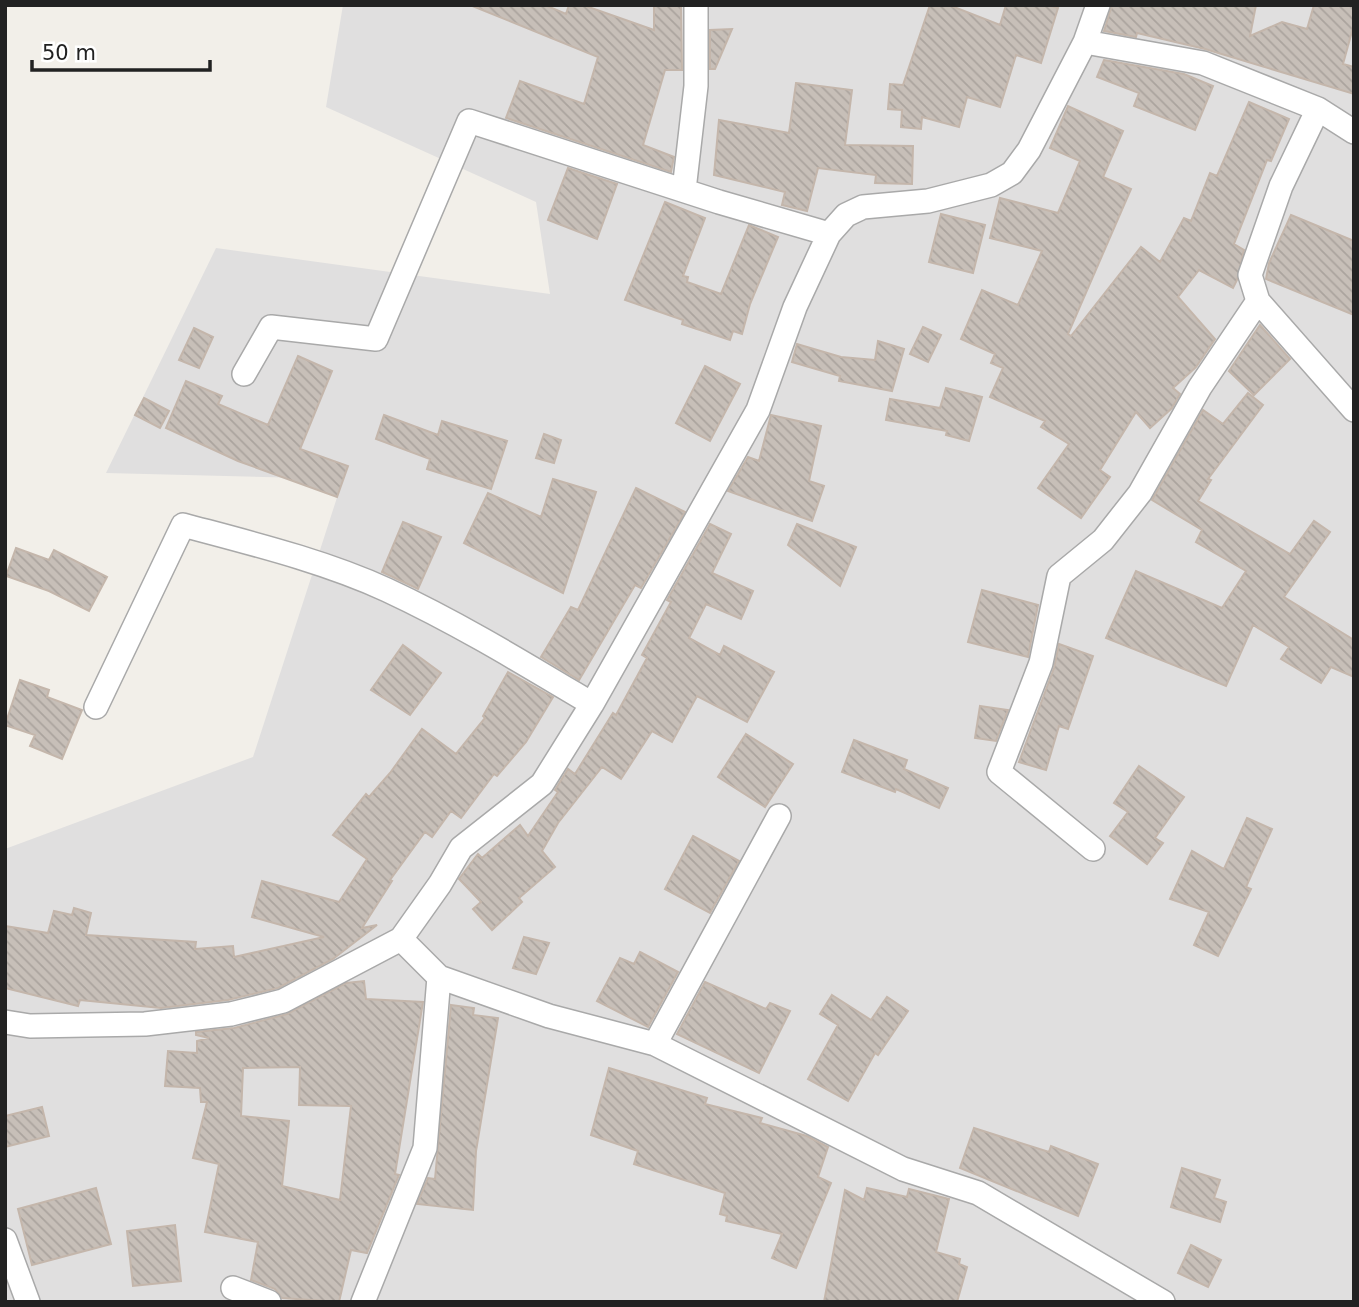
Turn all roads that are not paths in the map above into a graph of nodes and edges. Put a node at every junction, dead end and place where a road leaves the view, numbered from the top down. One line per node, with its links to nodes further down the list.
1 (696, 5): 6 (street)
2 (1098, 5): 3 (street)
3 (1085, 42): 4 (street); 7 (street)
4 (1318, 109): 5 (street); 8 (street)
5 (1354, 132)
6 (684, 190): 7 (street); 9 (street)
7 (829, 234): 11 (street)
8 (1258, 301): 10 (street); 14 (street)
9 (244, 374)
10 (1354, 410)
11 (592, 704): 12 (street); 15 (street)
12 (96, 707)
13 (779, 816): 18 (street)
14 (1093, 849)
15 (401, 939): 16 (street); 17 (street)
16 (439, 977): 18 (street); 23 (street)
17 (5, 1023)
18 (655, 1044): 24 (street)
19 (5, 1240): 21 (street)
20 (233, 1288): 22 (street)
21 (27, 1302)
22 (269, 1302)
23 (363, 1302)
24 (1163, 1302)

